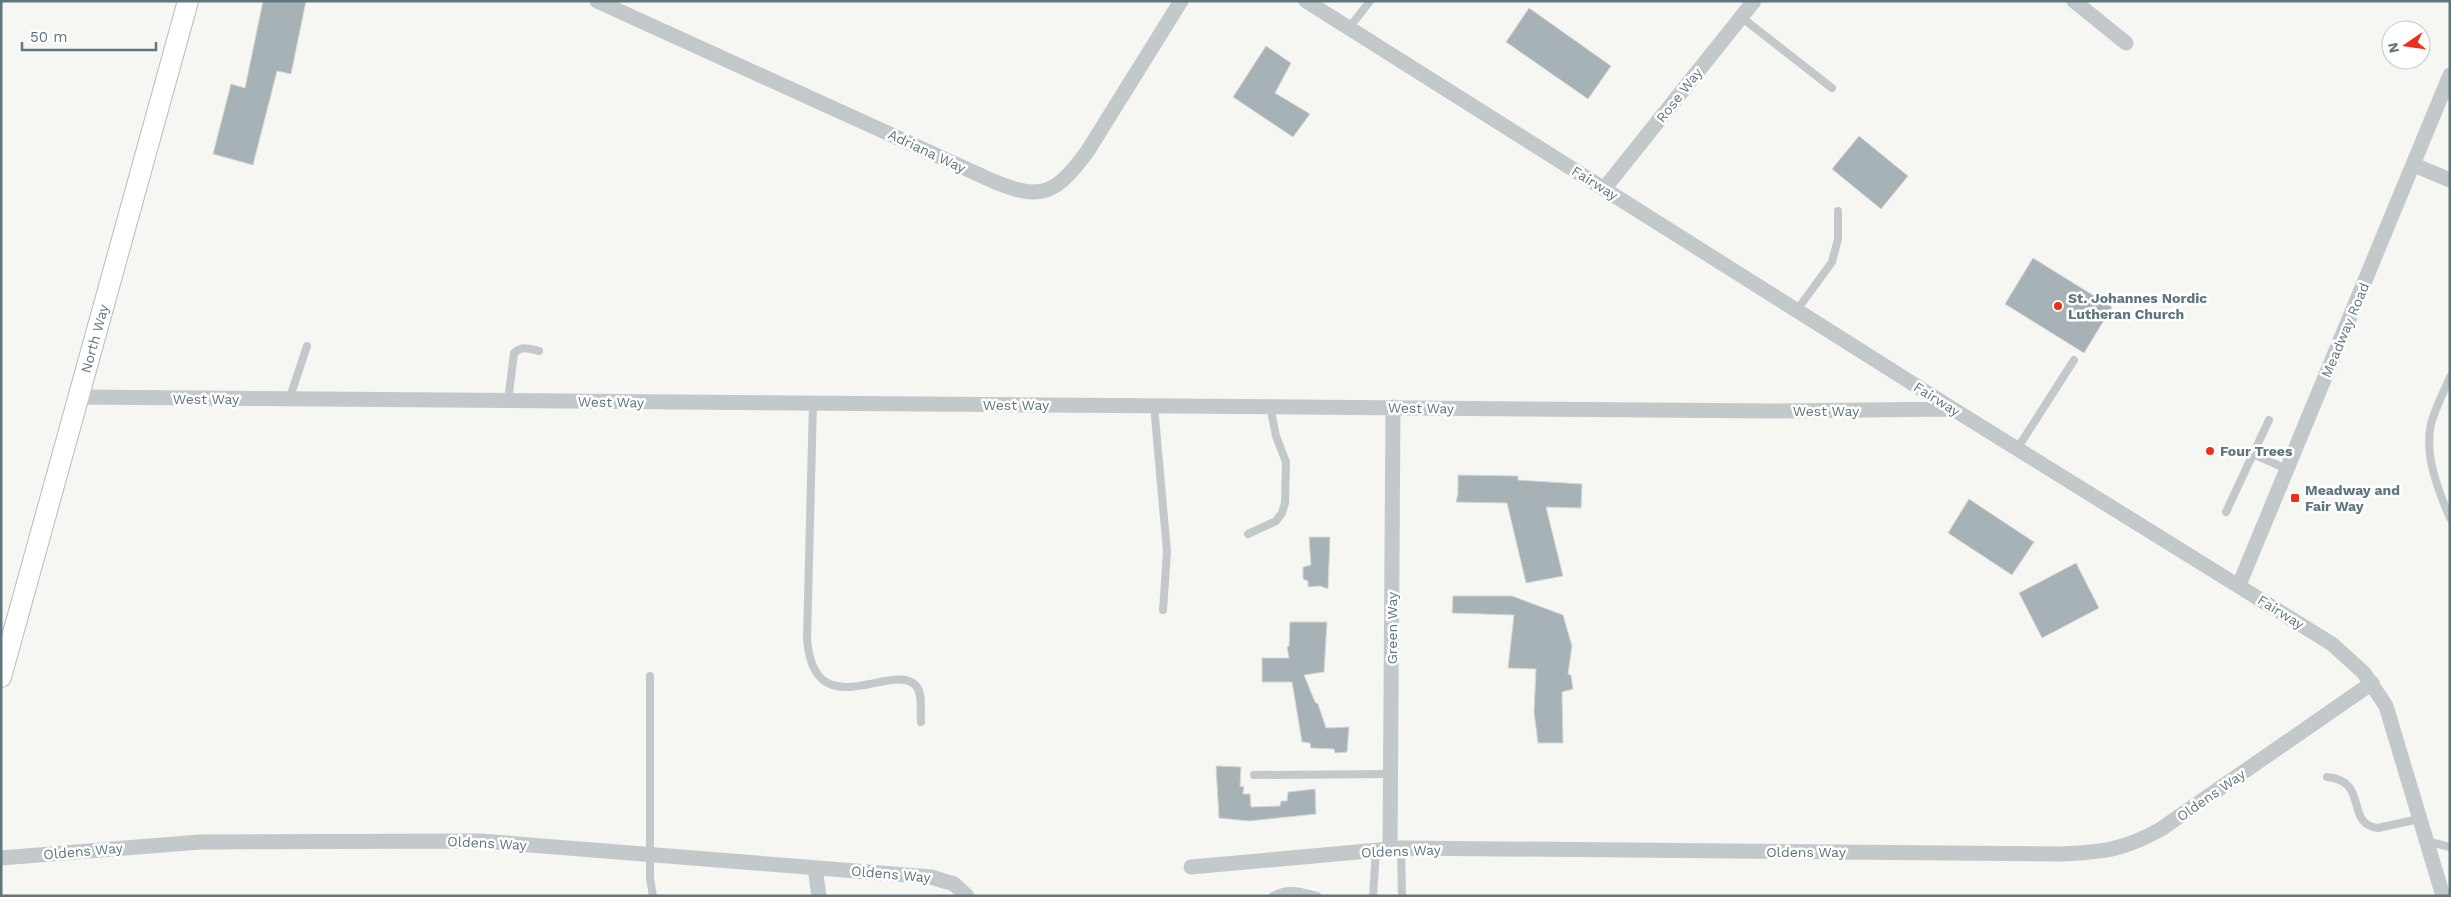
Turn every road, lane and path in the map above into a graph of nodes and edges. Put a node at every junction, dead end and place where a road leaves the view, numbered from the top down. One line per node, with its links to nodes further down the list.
1 (188, 1): 22 (street, North Way)
2 (597, 1): 3 (street, Adriana Way)
3 (1181, 1)
4 (1306, 1): 9 (street, Fairway)
5 (1370, 1): 9 (lane)
6 (1754, 1): 8 (street, Rose Way)
7 (2074, 1): 10 (street)
8 (1742, 16): 12 (lane); 15 (street, Rose Way)
9 (1349, 28): 15 (street, Fairway)
10 (2126, 43)
11 (2450, 75): 13 (street, Meadway Road)
12 (1832, 88)
13 (2414, 165): 14 (street); 33 (street, Meadway Road)
14 (2450, 180)
15 (1604, 189): 17 (street, Fairway)
16 (1838, 210): 17 (lane)
17 (1797, 310): 29 (street, Fairway)
18 (307, 346): 23 (lane)
19 (539, 351): 24 (lane)
20 (2074, 360): 31 (lane)
21 (2450, 377): 35 (lane)
22 (79, 397): 23 (street, West Way); 40 (street, North Way)
23 (289, 400): 24 (street, West Way)
24 (508, 401): 25 (street, West Way)
25 (813, 403): 26 (street, West Way); 42 (lane)
26 (1154, 405): 27 (street, West Way); 38 (lane)
27 (1270, 406): 28 (street, West Way); 36 (lane)
28 (1394, 407): 29 (street, West Way); 43 (street, Green Way)
29 (1953, 409): 31 (street, Fairway)
30 (2270, 420): 32 (lane)
31 (2017, 449): 37 (street, Fairway)
32 (2253, 454): 33 (lane); 34 (lane)
33 (2287, 469): 37 (street, Meadway Road)
34 (2226, 512)
35 (2450, 518)
36 (1248, 534)
37 (2239, 585): 41 (street, Fairway)
38 (1164, 610)
39 (650, 676): 50 (lane)
40 (1, 677)
41 (2372, 683): 46 (street, Fairway); 49 (street, Oldens Way)
42 (921, 722)
43 (1390, 774): 44 (lane); 49 (street, Green Way)
44 (1254, 775)
45 (2327, 777): 46 (lane)
46 (2419, 819): 47 (street, Fairway)
47 (2426, 841): 48 (lane); 61 (street, Fairway)
48 (2450, 847)
49 (1389, 849): 52 (street, Oldens Way); 59 (lane); 60 (lane)
50 (650, 855): 51 (street, Oldens Way); 53 (street, Oldens Way); 54 (lane)
51 (1, 858)
52 (1191, 867)
53 (815, 868): 55 (street); 56 (street, Oldens Way)
54 (653, 896)
55 (820, 896)
56 (967, 896)
57 (1273, 896): 58 (lane)
58 (1317, 896)
59 (1373, 896)
60 (1402, 896)
61 (2443, 896)

